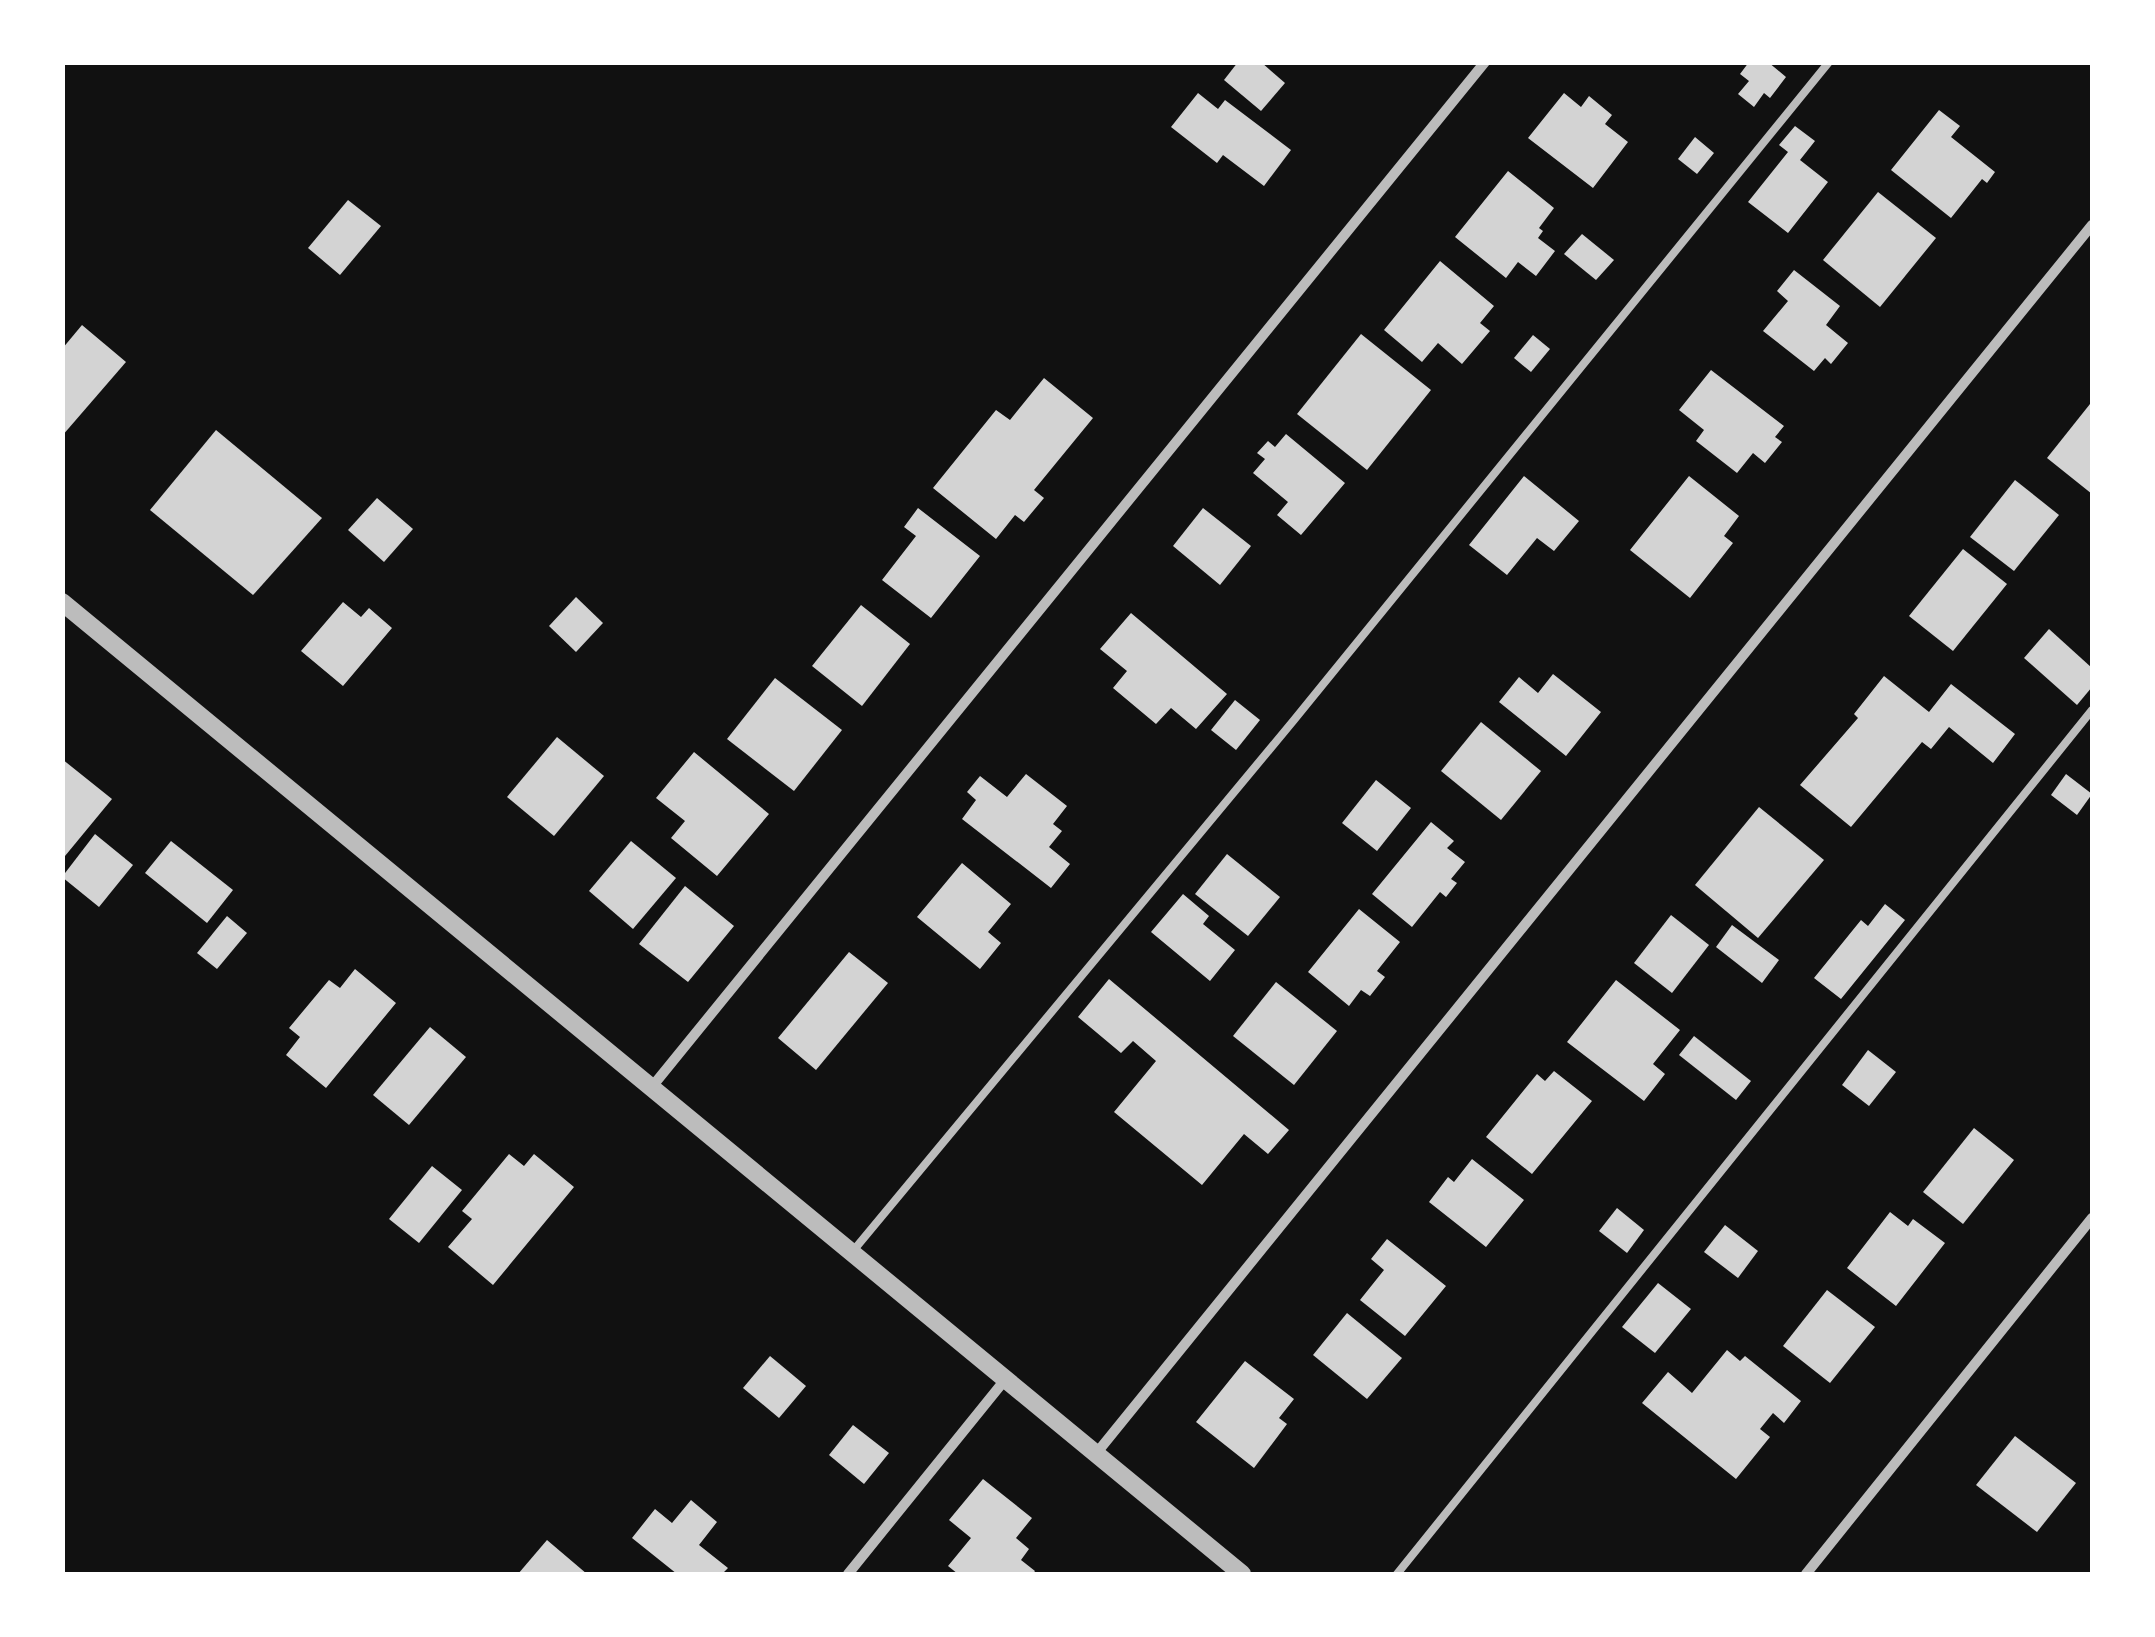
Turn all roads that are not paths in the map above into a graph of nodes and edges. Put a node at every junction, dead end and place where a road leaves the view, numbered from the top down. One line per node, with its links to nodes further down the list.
1 (1485, 62): 6 (street)
2 (1829, 62): 8 (lane)
3 (2092, 225): 10 (street)
4 (62, 602): 6 (street)
5 (2092, 710): 13 (lane)
6 (650, 1089): 8 (street)
7 (2092, 1218): 14 (street)
8 (850, 1254): 9 (street)
9 (1004, 1381): 10 (street); 11 (street)
10 (1094, 1456): 12 (street)
11 (848, 1574)
12 (1242, 1574)
13 (1397, 1574)
14 (1806, 1574)

